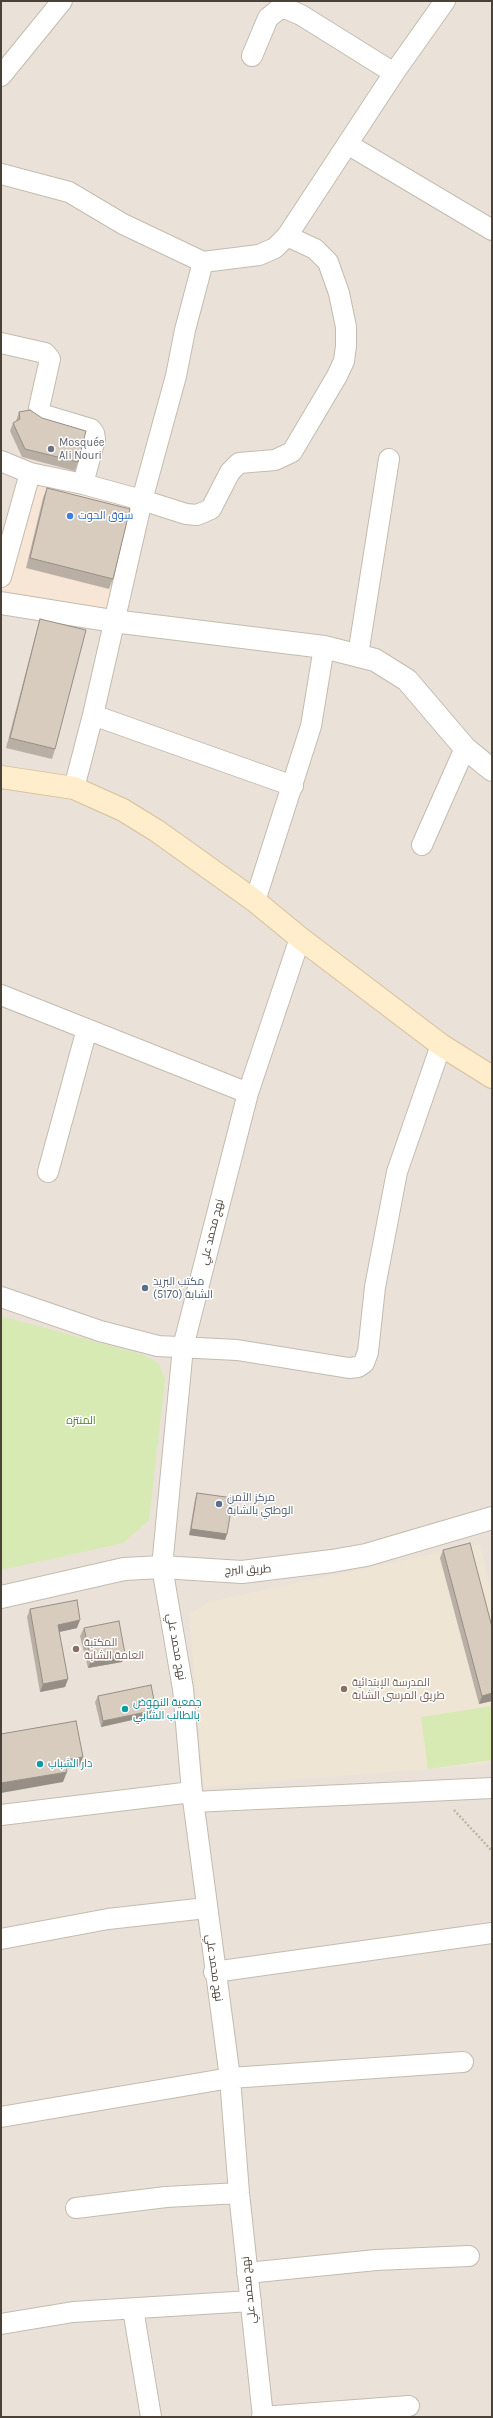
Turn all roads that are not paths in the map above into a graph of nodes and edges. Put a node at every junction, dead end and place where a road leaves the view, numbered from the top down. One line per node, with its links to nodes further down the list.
1 (62, 1): 5 (street)
2 (445, 1): 4 (street)
3 (252, 56): 4 (street)
4 (394, 73): 6 (street)
5 (1, 76)
6 (348, 145): 8 (street); 9 (street)
7 (1, 174): 10 (street)
8 (492, 230)
9 (287, 236): 10 (street); 16 (street)
10 (203, 262): 16 (street)
11 (1, 342): 15 (street)
12 (389, 459): 21 (street)
13 (1, 461): 14 (street)
14 (30, 473): 15 (street); 17 (street)
15 (83, 484): 16 (street)
16 (142, 500): 19 (street)
17 (1, 577)
18 (1, 603): 19 (street)
19 (113, 621): 20 (street); 22 (street)
20 (324, 647): 21 (street); 26 (street)
21 (358, 655): 23 (street)
22 (94, 715): 26 (street); 27 (street)
23 (465, 748): 24 (street); 28 (street)
24 (492, 770)
25 (1, 777): 27 (main road)
26 (293, 786): 29 (street)
27 (74, 788): 29 (main road)
28 (422, 846)
29 (255, 901): 30 (main road)
30 (300, 938): 33 (main road); 35 (street, نهج محمد علي)
31 (1, 995): 32 (street)
32 (87, 1029): 35 (street); 36 (street)
33 (442, 1045): 34 (main road); 38 (street)
34 (492, 1077)
35 (248, 1093): 38 (street, نهج محمد علي)
36 (48, 1172)
37 (1, 1297): 38 (street)
38 (183, 1347): 40 (street, نهج محمد علي)
39 (492, 1518): 40 (street, طريق البرج)
40 (162, 1567): 41 (street, طريق البرج); 43 (street, نهج محمد علي)
41 (1, 1597)
42 (492, 1788): 43 (street)
43 (192, 1797): 44 (street); 45 (street, نهج محمد علي)
44 (1, 1815)
45 (206, 1908): 47 (street); 48 (street, نهج محمد علي)
46 (492, 1933): 48 (street)
47 (1, 1939)
48 (214, 1972): 50 (street, نهج محمد علي)
49 (463, 2062): 50 (street)
50 (230, 2078): 51 (street); 52 (street, نهج محمد علي)
51 (1, 2117)
52 (239, 2193): 53 (street); 55 (street, نهج محمد علي)
53 (76, 2208)
54 (469, 2256): 55 (street)
55 (247, 2273): 56 (street, نهج محمد علي)
56 (251, 2302): 57 (street); 61 (street, نهج محمد علي)
57 (133, 2309): 58 (street); 60 (street)
58 (1, 2324)
59 (409, 2406): 61 (street)
60 (151, 2417)
61 (262, 2417)

